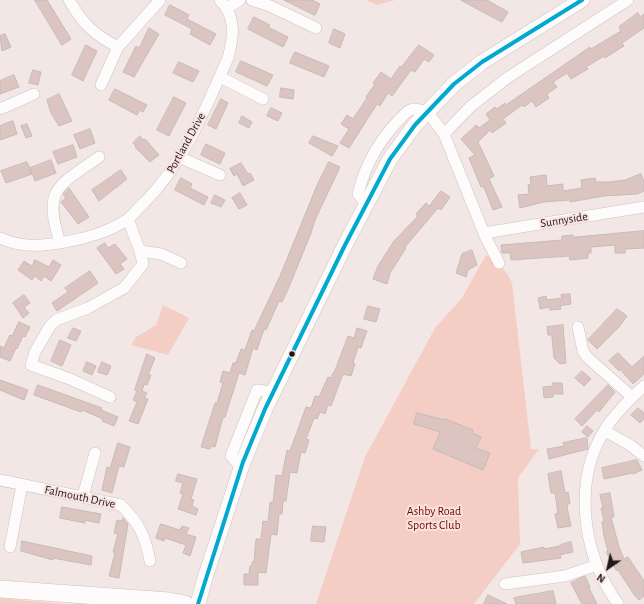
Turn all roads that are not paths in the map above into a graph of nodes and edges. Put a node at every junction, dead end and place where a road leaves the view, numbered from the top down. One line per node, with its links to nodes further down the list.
1 (69, 0): 9 (street)
2 (160, 0): 9 (street)
3 (240, 0): 7 (street)
4 (252, 0): 8 (street)
5 (582, 0): 15 (main road)
6 (628, 0): 16 (street)
7 (223, 4): 10 (street, Portland Drive)
8 (316, 28)
9 (118, 47): 11 (street)
10 (220, 77): 13 (street); 18 (street, Portland Drive)
11 (101, 85)
12 (34, 94): 14 (street)
13 (263, 99)
14 (0, 109)
15 (427, 111): 16 (street); 44 (main road)
16 (444, 134): 22 (street)
17 (99, 157): 24 (street)
18 (181, 158): 19 (street); 21 (street, Portland Drive)
19 (220, 175)
20 (644, 207): 22 (street, Sunnyside)
21 (128, 219): 24 (street, Portland Drive); 25 (street)
22 (484, 233): 27 (street)
23 (0, 238): 24 (street, Portland Drive)
24 (60, 243)
25 (140, 251): 26 (street); 30 (street)
26 (181, 263)
27 (499, 263)
28 (578, 327): 31 (street)
29 (644, 386): 31 (street)
30 (110, 397)
31 (632, 398): 32 (street)
32 (605, 431): 34 (street); 40 (street)
33 (95, 453): 37 (street)
34 (644, 456)
35 (0, 480): 36 (street, Falmouth Drive)
36 (22, 485): 37 (street, Falmouth Drive); 38 (street)
37 (83, 496): 39 (street, Falmouth Drive)
38 (10, 547)
39 (150, 561)
40 (597, 565): 41 (street); 45 (street)
41 (505, 584)
42 (0, 589): 43 (main road)
43 (185, 604)
44 (198, 604)
45 (618, 604)

